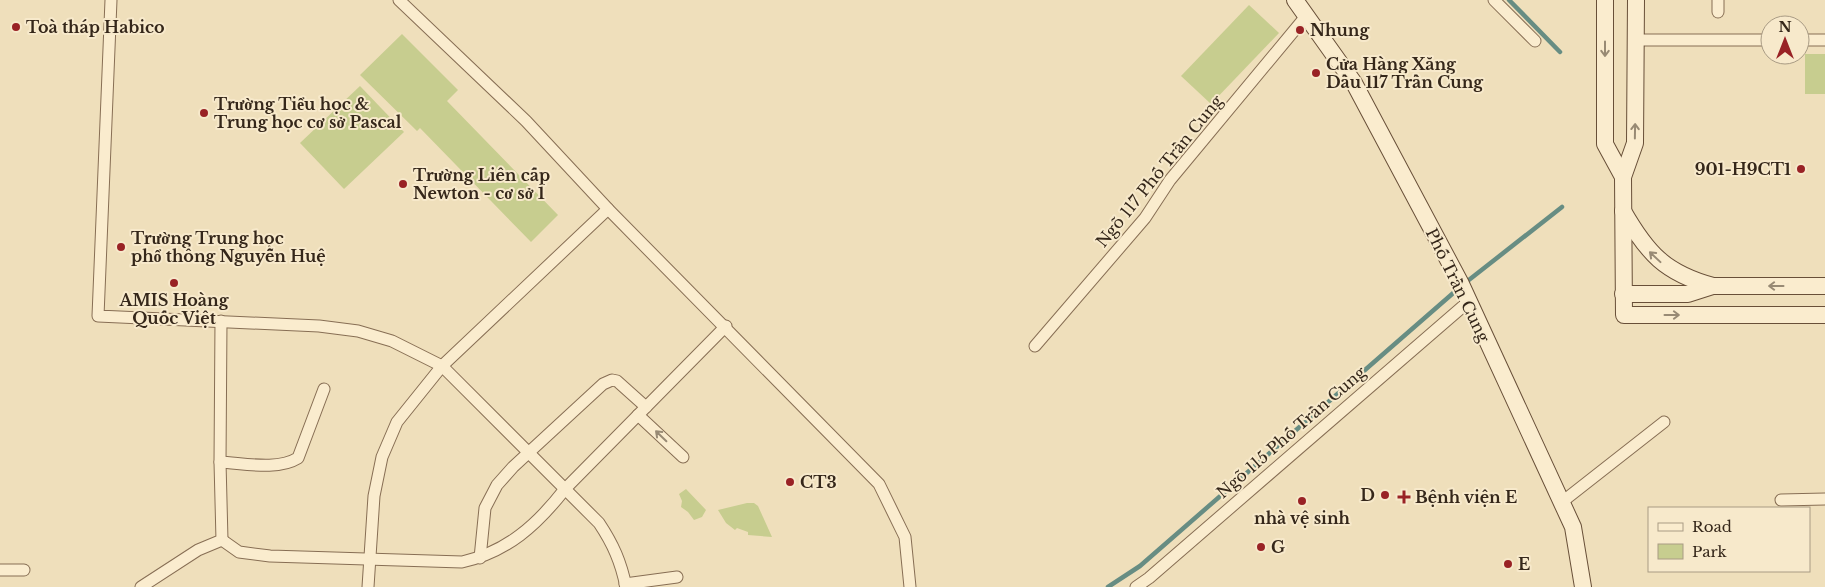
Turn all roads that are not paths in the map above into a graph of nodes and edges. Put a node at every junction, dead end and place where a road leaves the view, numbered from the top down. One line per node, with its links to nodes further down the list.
1 (111, 0): 23 (street)
2 (399, 0): 16 (street)
3 (1295, 0): 9 (street, Phố Trần Cung)
4 (1494, 0): 14 (street)
5 (1605, 0): 15 (street, one-way to 15)
6 (1636, 0): 10 (street)
7 (1718, 0): 8 (street)
8 (1718, 12)
9 (1308, 15): 20 (street, Phố Trần Cung); 25 (street, Ngõ 117 Phố Trần Cung)
10 (1637, 40): 11 (street); 15 (street, one-way to 10)
11 (1760, 40)
12 (1810, 40): 13 (street)
13 (1825, 40)
14 (1535, 41)
15 (1623, 177): 17 (street)
16 (608, 209): 24 (street); 26 (street)
17 (1623, 211): 18 (street, one-way to 17); 21 (street)
18 (1713, 286): 19 (street, one-way to 18); 21 (street)
19 (1825, 286)
20 (1465, 294): 36 (street, Phố Trần Cung); 47 (street, Ngõ 115 Phố Trần Cung)
21 (1623, 294): 22 (street, one-way to 22)
22 (1825, 315)
23 (221, 321): 26 (street); 32 (street)
24 (726, 326): 28 (street); 46 (street)
25 (1035, 346)
26 (442, 366): 30 (street); 38 (street)
27 (324, 389): 32 (street)
28 (642, 411): 30 (street); 31 (street, one-way to 28); 33 (street)
29 (1664, 422): 36 (street)
30 (530, 453): 33 (street); 39 (street)
31 (683, 458)
32 (220, 462): 37 (street)
33 (564, 489): 39 (street); 43 (street)
34 (1825, 499): 35 (street)
35 (1781, 500)
36 (1562, 502): 48 (street, Phố Trần Cung)
37 (222, 540): 38 (street); 44 (street)
38 (368, 558): 39 (street); 45 (street)
39 (480, 558)
40 (0, 570): 41 (street)
41 (24, 570)
42 (677, 577): 43 (street)
43 (626, 586)
44 (141, 587)
45 (368, 587)
46 (910, 587)
47 (1136, 587)
48 (1583, 587)

